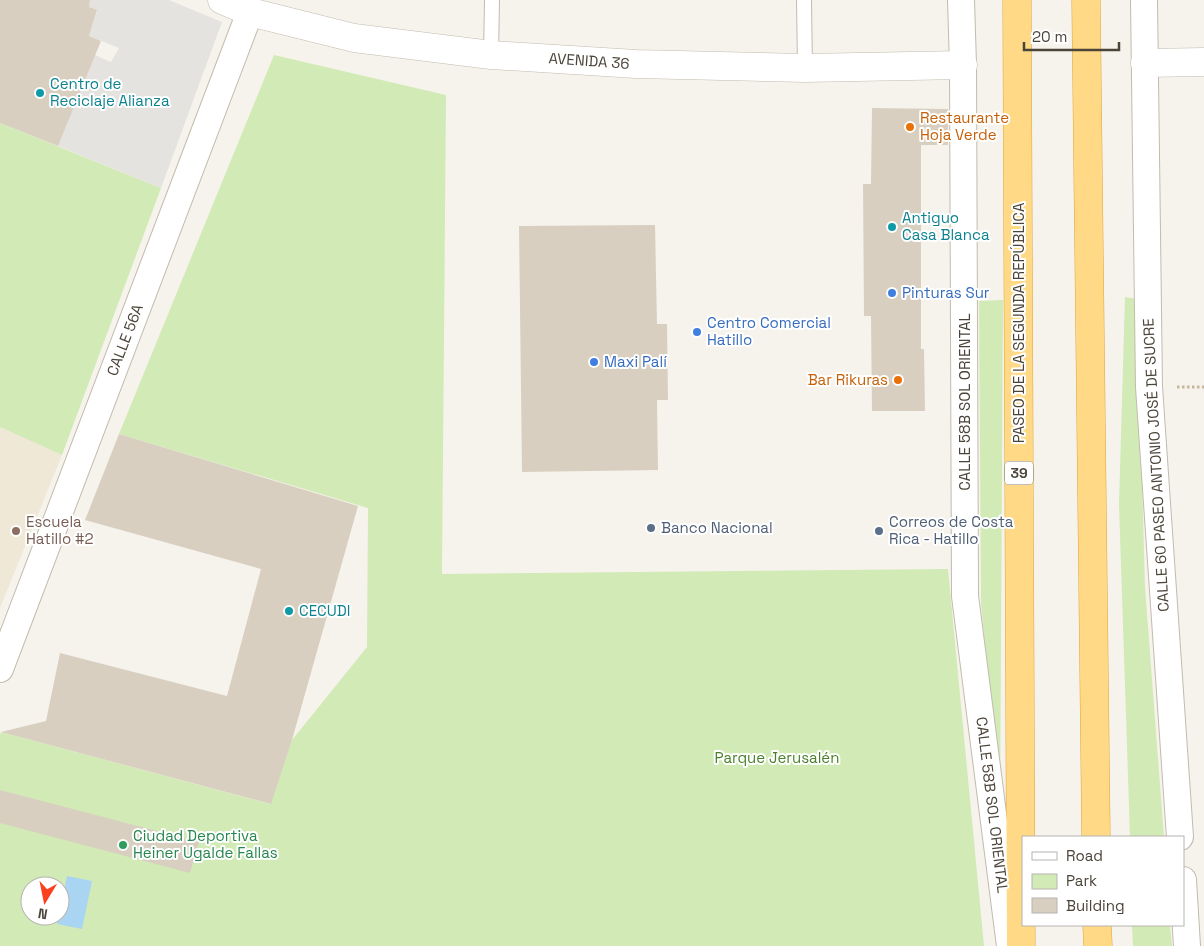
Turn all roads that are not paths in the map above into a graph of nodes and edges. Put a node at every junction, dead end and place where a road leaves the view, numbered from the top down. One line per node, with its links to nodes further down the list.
1 (222, 0): 8 (street, AVENIDA 36)
2 (492, 0): 9 (lane)
3 (804, 0): 13 (lane)
4 (961, 0): 12 (street)
5 (1018, 0): 21 (highway, PASEO DE LA SEGUNDA REPÚBLICA / 39)
6 (1086, 0): 15 (highway)
7 (1144, 0): 11 (street)
8 (250, 12): 9 (street, AVENIDA 36); 14 (street, CALLE 56A)
9 (491, 55): 13 (street, AVENIDA 36)
10 (1204, 62): 11 (street)
11 (1145, 63): 16 (street, CALLE 60 PASEO ANTONIO JOSÉ DE SUCRE)
12 (963, 66): 13 (street, AVENIDA 36); 20 (street, CALLE 58B SOL ORIENTAL)
13 (805, 68)
14 (0, 669)
15 (1096, 836)
16 (1180, 836)
17 (1184, 886): 19 (street)
18 (1097, 926): 22 (highway)
19 (1193, 944)
20 (1010, 946)
21 (1020, 946)
22 (1098, 946)

